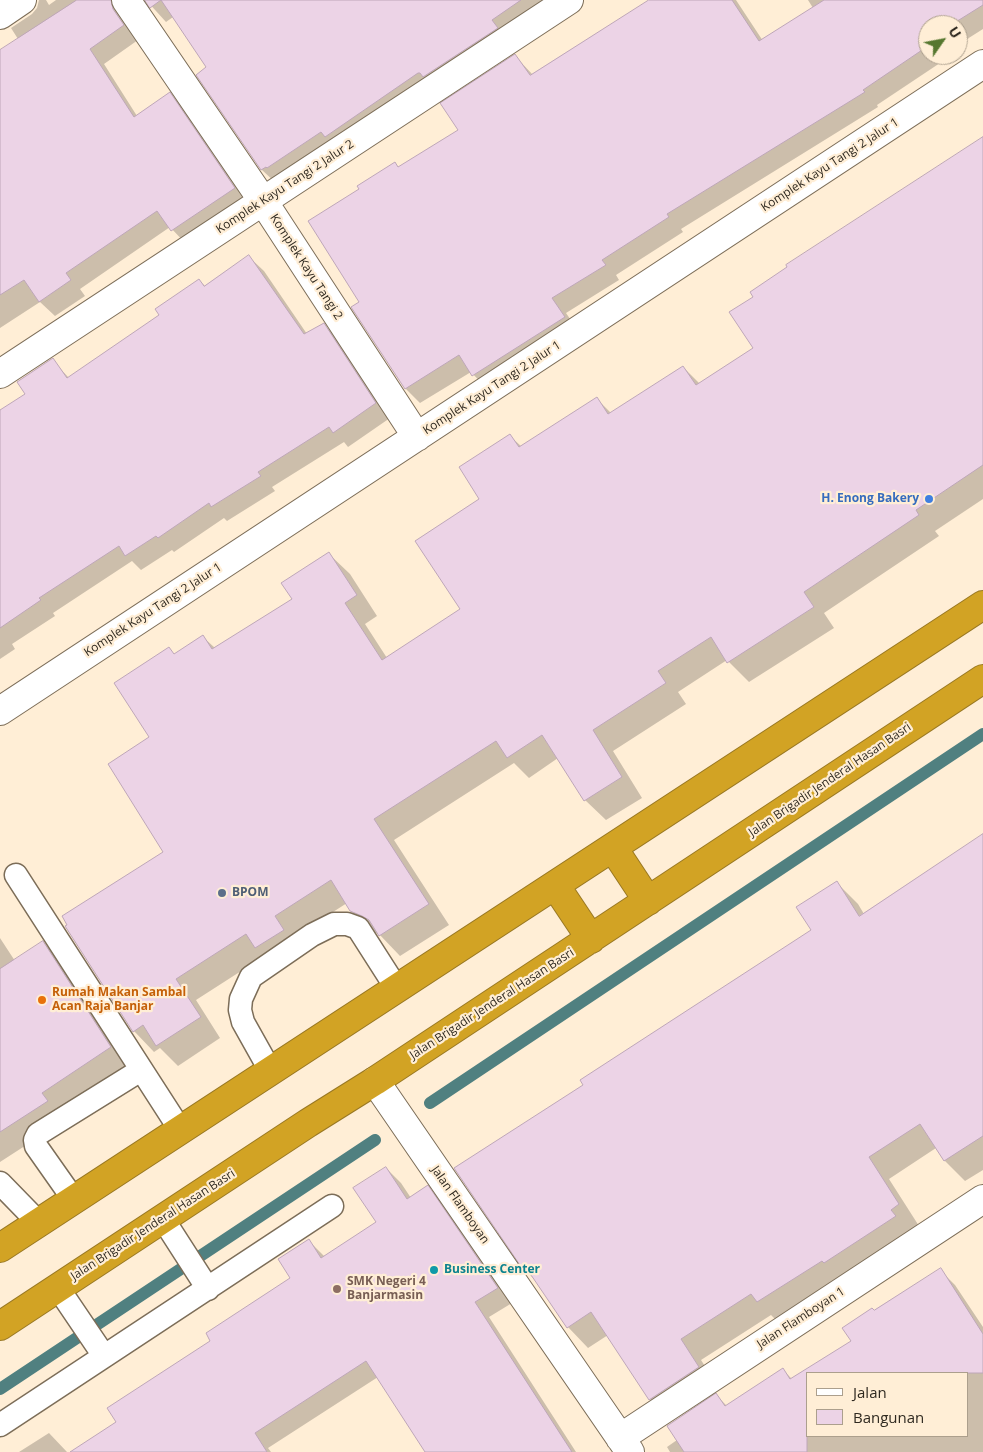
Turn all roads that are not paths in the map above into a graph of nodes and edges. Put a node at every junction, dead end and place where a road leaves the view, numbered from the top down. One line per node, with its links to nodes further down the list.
1 (22, 0): 4 (street)
2 (126, 0): 6 (street, Komplek Kayu Tangi 2)
3 (569, 0): 6 (street, Komplek Kayu Tangi 2 Jalur 2)
4 (0, 15)
5 (983, 64): 8 (street, Komplek Kayu Tangi 2 Jalur 1)
6 (263, 201): 7 (street, Komplek Kayu Tangi 2 Jalur 2); 8 (street, Komplek Kayu Tangi 2)
7 (0, 374)
8 (417, 437): 11 (street, Komplek Kayu Tangi 2 Jalur 1)
9 (983, 605): 12 (highway)
10 (983, 679): 15 (highway, Jalan Brigadir Jenderal Hasan Basri)
11 (0, 710)
12 (613, 848): 14 (highway); 15 (highway)
13 (16, 875): 18 (lane)
14 (555, 885): 16 (highway); 17 (highway)
15 (648, 901): 16 (highway, Jalan Brigadir Jenderal Hasan Basri)
16 (591, 939): 20 (highway, Jalan Brigadir Jenderal Hasan Basri)
17 (397, 989): 19 (highway); 19 (lane)
18 (141, 1070): 21 (lane); 24 (lane)
19 (272, 1072): 21 (highway)
20 (375, 1082): 26 (highway, Jalan Brigadir Jenderal Hasan Basri); 34 (street, Jalan Flamboyan)
21 (181, 1131): 24 (highway)
22 (0, 1182): 27 (lane)
23 (983, 1199): 34 (street, Jalan Flamboyan 1)
24 (74, 1200): 27 (highway)
25 (332, 1206): 29 (lane)
26 (163, 1219): 29 (lane); 30 (highway, Jalan Brigadir Jenderal Hasan Basri)
27 (39, 1223): 28 (highway)
28 (0, 1248)
29 (203, 1281): 32 (lane)
30 (58, 1288): 31 (highway, Jalan Brigadir Jenderal Hasan Basri); 32 (lane)
31 (0, 1326)
32 (102, 1353): 33 (lane)
33 (0, 1425)
34 (625, 1445)

